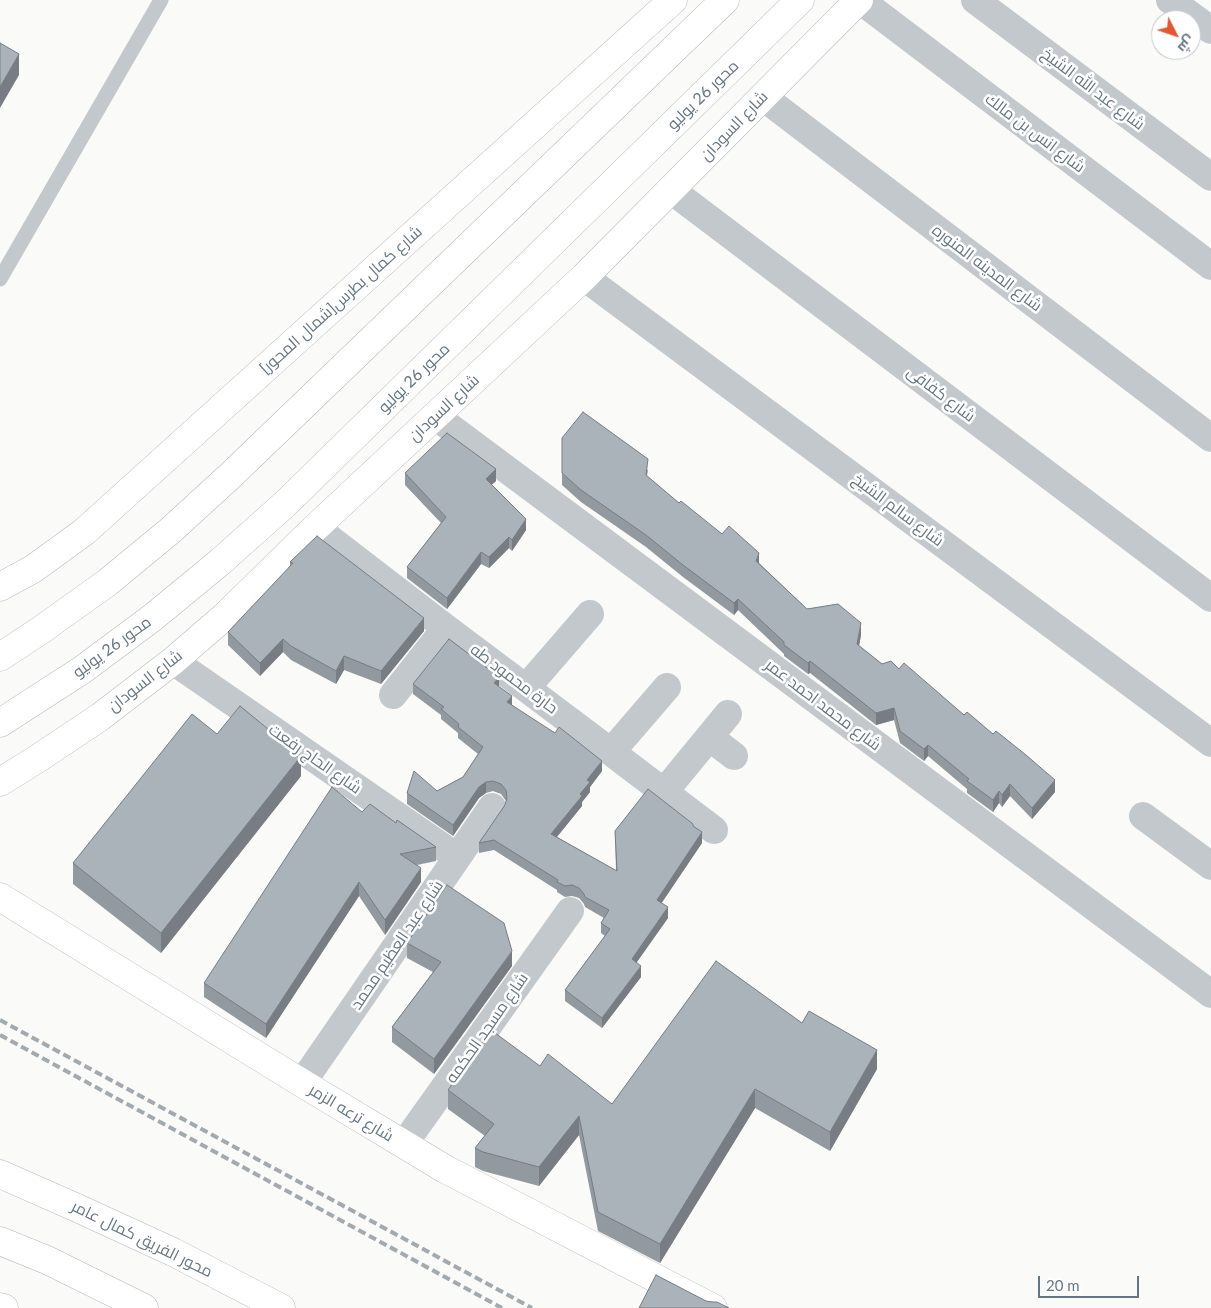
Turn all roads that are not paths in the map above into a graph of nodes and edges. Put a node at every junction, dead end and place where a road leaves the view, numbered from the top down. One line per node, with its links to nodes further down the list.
1 (161, 0): 14 (lane)
2 (673, 0): 18 (main road, شارع كمال بطرس[شمال المحور])
3 (725, 0): 22 (main road)
4 (800, 0): 28 (main road, محور 26 يوليو)
5 (859, 0): 9 (main road, شارع السودان); 12 (street, شارع انس بن مالك)
6 (975, 0): 10 (street, شارع عبد الله الشيخ)
7 (1170, 0): 8 (street)
8 (1211, 30)
9 (763, 97): 11 (main road, شارع السودان); 16 (street, شارع المدينه المنوره)
10 (1211, 177)
11 (671, 190): 13 (main road, شارع السودان); 19 (street, شارع كفافى)
12 (1211, 266)
13 (584, 276): 15 (main road, شارع السودان); 30 (street, شارع سالم الشيخ)
14 (0, 279)
15 (435, 416): 17 (main road, شارع السودان); 42 (street, شارع محمد احمد عمر)
16 (1211, 438)
17 (314, 529): 21 (street, حارة محمود طه); 23 (main road, شارع السودان)
18 (0, 587)
19 (1211, 598)
20 (590, 614): 25 (street)
21 (446, 628): 25 (street, حارة محمود طه); 26 (street)
22 (0, 657)
23 (172, 661): 33 (main road, شارع السودان); 38 (street, شارع الحاج رفعت)
24 (667, 687): 31 (street)
25 (526, 688): 31 (street, حارة محمود طه)
26 (394, 695)
27 (728, 714): 29 (street)
28 (0, 723)
29 (709, 737): 32 (street); 34 (street)
30 (1211, 743)
31 (611, 752): 34 (street, حارة محمود طه)
32 (734, 756)
33 (0, 782)
34 (664, 792): 37 (street, حارة محمود طه)
35 (492, 807): 38 (street, شارع عبد العظيم محمد)
36 (1143, 816): 39 (street)
37 (714, 830)
38 (457, 857): 43 (street, شارع عبد العظيم محمد)
39 (1211, 866)
40 (0, 897): 43 (main road, شارع ترعه الزمر)
41 (570, 911): 44 (street, شارع مسجد الحكمه)
42 (1211, 994)
43 (302, 1083): 44 (main road, شارع ترعه الزمر)
44 (404, 1144): 51 (main road, شارع ترعه الزمر)
45 (0, 1174): 50 (main road, محور الفريق كمال عامر)
46 (0, 1241): 49 (main road)
47 (0, 1306): 48 (main road)
48 (4, 1308)
49 (144, 1308)
50 (282, 1308)
51 (713, 1308)

